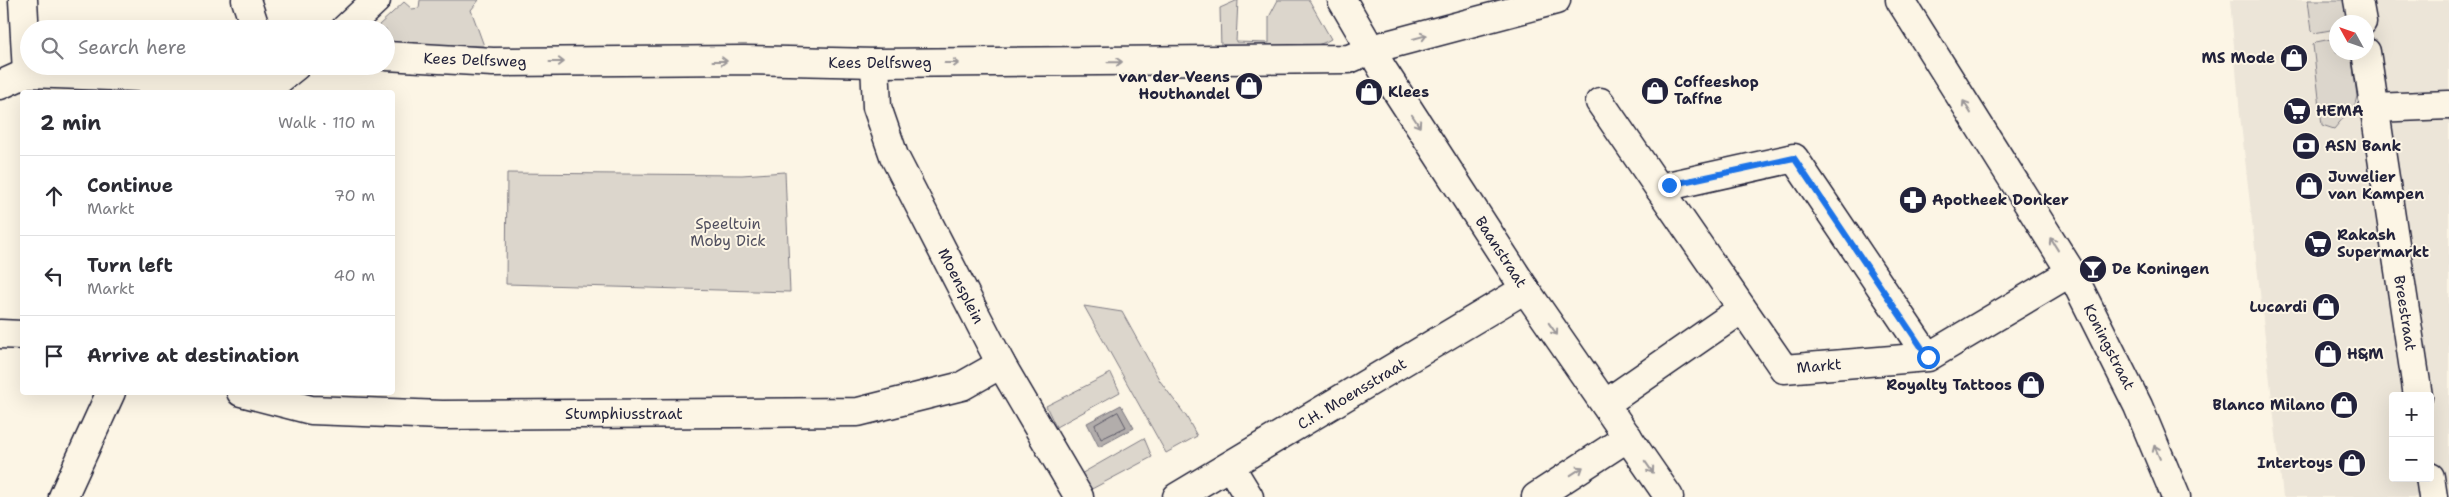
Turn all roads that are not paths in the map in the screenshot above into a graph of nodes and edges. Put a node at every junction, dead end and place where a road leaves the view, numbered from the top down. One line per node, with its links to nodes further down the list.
1 (23, 0): 9 (street)
2 (246, 0): 10 (street)
3 (376, 0): 11 (street)
4 (1342, 0): 12 (street, Baanstraat)
5 (1556, 0): 12 (street, Kees Delfsweg, one-way to 5)
6 (1900, 0): 24 (street, Koningstraat, one-way to 6)
7 (2358, 0): 8 (street)
8 (2361, 15)
9 (24, 20)
10 (253, 20)
11 (354, 20)
12 (1372, 50): 15 (street, Kees Delfsweg, one-way to 12); 25 (street, Baanstraat, one-way to 25)
13 (395, 57): 15 (street, Kees Delfsweg, one-way to 15)
14 (2367, 60): 22 (street, Breestraat)
15 (875, 64): 30 (street, Moensplein)
16 (22, 75): 19 (street)
17 (152, 75): 18 (street)
18 (278, 77)
19 (0, 85)
20 (1600, 102): 23 (street, Markt)
21 (2449, 104): 22 (street)
22 (2374, 108): 31 (street, Breestraat)
23 (1659, 188): 26 (street, Markt); 29 (street)
24 (2071, 272): 29 (street, Markt); 44 (street, Koningstraat, one-way to 24)
25 (1525, 289): 34 (street, Baanstraat, one-way to 34); 36 (street, C.H. Moensstraat)
26 (1742, 310): 29 (street, Markt); 34 (street)
27 (0, 334): 28 (street)
28 (20, 335)
29 (1928, 357)
30 (1001, 364): 33 (street, Stumphiusstraat); 39 (street, Moensplein)
31 (2417, 392)
32 (110, 395): 38 (street)
33 (253, 395)
34 (1605, 404): 35 (street, Baanstraat)
35 (1628, 437): 42 (street, one-way to 35); 43 (street, Baanstraat, one-way to 43)
36 (1230, 466): 40 (street, C.H. Moensstraat); 41 (street)
37 (2431, 482): 45 (street)
38 (64, 497)
39 (1079, 497)
40 (1177, 497)
41 (1249, 497)
42 (1536, 497)
43 (1670, 497)
44 (2173, 497)
45 (2433, 497)

